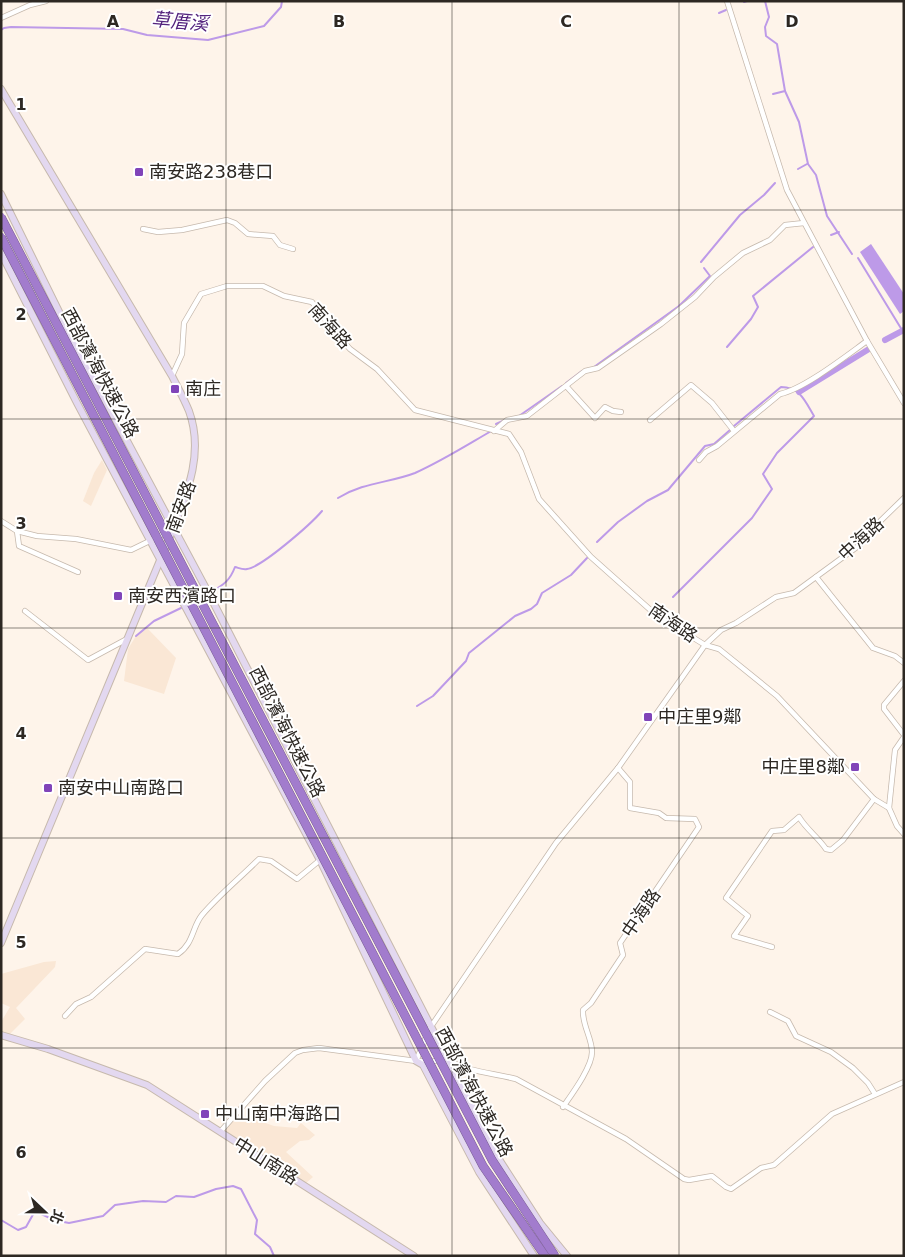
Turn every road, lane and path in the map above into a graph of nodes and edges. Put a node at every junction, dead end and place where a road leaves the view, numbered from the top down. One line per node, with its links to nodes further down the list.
1 (46, 1): 3 (street)
2 (726, 1): 7 (street)
3 (1, 18)
4 (1, 89): 13 (street, 南安路)
5 (1, 194): 23 (street)
6 (1, 217): 55 (highway, 西部濱海快速公路, bridge)
7 (804, 223): 12 (street); 14 (street)
8 (144, 229): 10 (street)
9 (1, 237): 54 (highway, 西部濱海快速公路, bridge)
10 (294, 249)
11 (1, 253): 25 (street)
12 (867, 342): 15 (street); 19 (street)
13 (172, 376): 18 (street, 南海路); 23 (street, 南安路)
14 (567, 387): 16 (street); 18 (street)
15 (904, 403)
16 (621, 412)
17 (650, 420): 19 (street)
18 (494, 431): 31 (street, 南海路)
19 (734, 431): 20 (street)
20 (699, 460)
21 (904, 498): 28 (street, 中海路)
22 (1, 521): 24 (street)
23 (173, 529): 25 (street); 26 (street, 南安路); 44 (street)
24 (17, 531): 25 (street); 27 (street)
25 (152, 540): 26 (street)
26 (161, 558): 30 (street, 南安路); 39 (street)
27 (78, 572)
28 (816, 577): 31 (street, 中海路); 32 (street)
29 (25, 611): 30 (street)
30 (127, 639): 40 (street, 南安路)
31 (705, 645): 35 (street, 中海路); 36 (street, 南海路)
32 (904, 663)
33 (904, 682): 34 (street)
34 (904, 736): 37 (street)
35 (618, 768): 44 (street, 中海路); 50 (street, 中海路)
36 (874, 799): 37 (street, 南海路); 41 (street)
37 (889, 808): 38 (street)
38 (904, 834)
39 (320, 860): 43 (street); 46 (street)
40 (1, 943)
41 (772, 947)
42 (770, 1012): 49 (street)
43 (65, 1016)
44 (430, 1027): 46 (street, 中海路); 47 (street)
45 (1, 1035): 51 (street, 中山南路)
46 (416, 1061): 47 (street); 51 (street); 53 (street)
47 (448, 1061): 50 (street); 56 (street)
48 (904, 1082): 49 (street)
49 (875, 1094): 50 (street)
50 (563, 1107)
51 (220, 1132): 52 (street, 中山南路)
52 (414, 1256)
53 (534, 1256)
54 (545, 1256)
55 (555, 1256)
56 (567, 1256)

